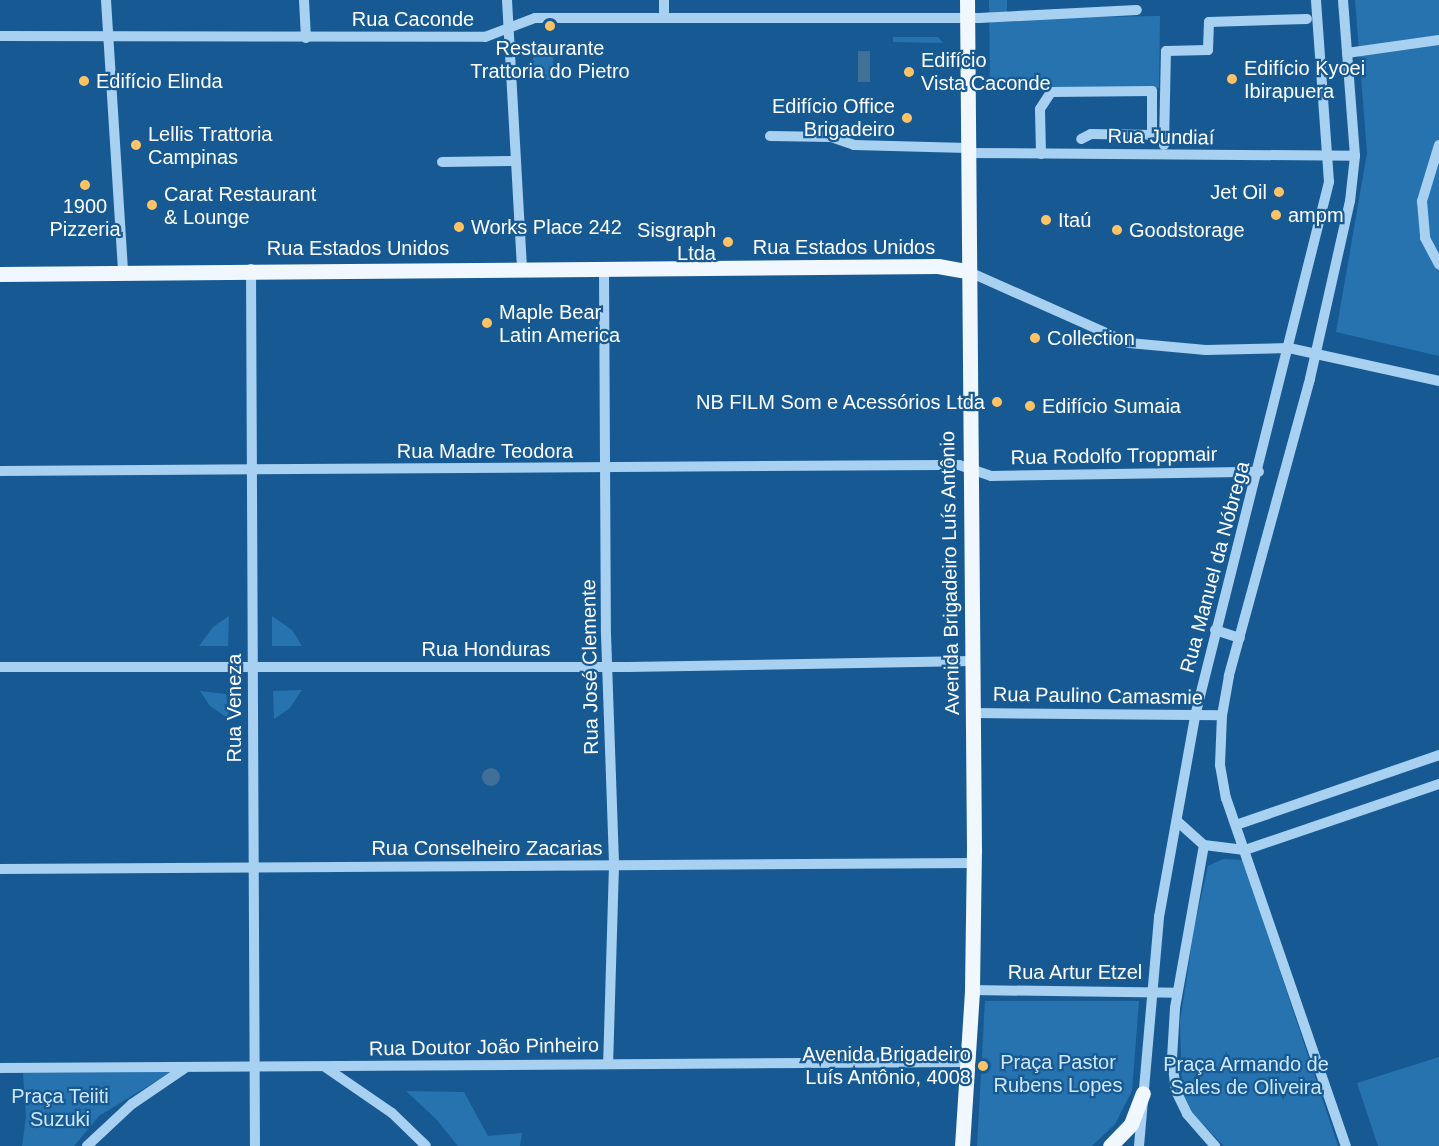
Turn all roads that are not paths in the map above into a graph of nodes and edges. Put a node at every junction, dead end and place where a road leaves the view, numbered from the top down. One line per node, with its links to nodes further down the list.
1 (106, 0): 14 (street)
2 (304, 0): 15 (street)
3 (507, 0): 12 (street)
4 (664, 0): 9 (street)
5 (967, 0): 10 (main road, Avenida Brigadeiro Luís Antônio)
6 (1316, 0): 25 (street, Rua Manuel da Nóbrega)
7 (1343, 0): 17 (street)
8 (1137, 10): 10 (street, Rua Caconde)
9 (664, 18): 10 (street, Rua Caconde); 12 (street, Rua Caconde)
10 (967, 18): 22 (main road, Avenida Brigadeiro Luís Antônio)
11 (1307, 19): 20 (street)
12 (509, 31): 15 (street, Rua Caconde); 26 (street)
13 (0, 36): 14 (street, Rua Caconde)
14 (109, 37): 15 (street, Rua Caconde); 32 (street)
15 (306, 38)
16 (1439, 40): 17 (street)
17 (1347, 53): 24 (street)
18 (770, 136): 22 (street, Rua Jundiaí)
19 (1080, 139): 23 (street)
20 (1164, 145)
21 (1439, 145): 28 (street)
22 (967, 151): 23 (street, Rua Jundiaí); 33 (main road, Avenida Brigadeiro Luís Antônio)
23 (1041, 154): 25 (street, Rua Jundiaí)
24 (1354, 156): 25 (street, Rua Jundiaí); 36 (street)
25 (1330, 157): 35 (street, Rua Manuel da Nóbrega)
26 (516, 161): 27 (street); 30 (street)
27 (442, 162)
28 (1439, 264)
29 (251, 269): 30 (main road, Rua Estados Unidos); 32 (main road, Rua Estados Unidos); 40 (street, Rua Veneza)
30 (522, 269): 31 (main road, Rua Estados Unidos)
31 (604, 269): 33 (main road, Rua Estados Unidos); 38 (street, Rua José Clemente)
32 (123, 272): 34 (main road, Rua Estados Unidos)
33 (967, 272): 35 (street); 39 (main road, Avenida Brigadeiro Luís Antônio)
34 (0, 274)
35 (1289, 348): 36 (street); 42 (street, Rua Manuel da Nóbrega)
36 (1316, 354): 37 (street); 44 (street)
37 (1439, 381)
38 (605, 469): 39 (street, Rua Madre Teodora); 40 (street, Rua Madre Teodora); 48 (street, Rua José Clemente)
39 (970, 469): 42 (street, Rua Rodolfo Troppmair); 45 (main road, Avenida Brigadeiro Luís Antônio)
40 (252, 470): 41 (street, Rua Madre Teodora); 47 (street, Rua Veneza)
41 (0, 471)
42 (1259, 472): 43 (street, Rua Manuel da Nóbrega)
43 (1215, 630): 44 (street); 50 (street, Rua Manuel da Nóbrega)
44 (1240, 638): 51 (street)
45 (972, 662): 48 (street, Rua Honduras); 49 (main road, Avenida Brigadeiro Luís Antônio)
46 (0, 667): 47 (street, Rua Honduras)
47 (252, 667): 48 (street, Rua Honduras); 60 (street, Rua Veneza)
48 (608, 667): 59 (street, Rua José Clemente)
49 (973, 713): 50 (street, Rua Paulino Camasmie); 58 (main road, Avenida Brigadeiro Luís Antônio)
50 (1195, 716): 51 (street, Rua Paulino Camasmie); 54 (street, Rua Manuel da Nóbrega)
51 (1222, 716): 55 (street)
52 (1439, 755): 55 (street)
53 (1439, 784): 57 (street)
54 (1177, 821): 56 (street); 63 (street, Rua Manuel da Nóbrega)
55 (1236, 825): 57 (street)
56 (1204, 845): 57 (street); 64 (street)
57 (1245, 850): 79 (street)
58 (974, 863): 59 (street, Rua Conselheiro Zacarias); 62 (main road, Avenida Brigadeiro Luís Antônio)
59 (614, 865): 60 (street, Rua Conselheiro Zacarias); 66 (street, Rua José Clemente)
60 (252, 867): 61 (street, Rua Conselheiro Zacarias); 67 (street, Rua Veneza)
61 (0, 869)
62 (972, 990): 63 (street, Rua Artur Etzel); 65 (main road, Avenida Brigadeiro Luís Antônio)
63 (1151, 990): 64 (street, Rua Artur Etzel); 71 (street, Rua Manuel da Nóbrega)
64 (1177, 993): 78 (street)
65 (969, 1062): 66 (street, Rua Doutor João Pinheiro); 75 (main road, Avenida Brigadeiro Luís Antônio)
66 (608, 1064): 68 (street, Rua Doutor João Pinheiro)
67 (254, 1066): 68 (street, Rua Doutor João Pinheiro); 70 (street, Rua Doutor João Pinheiro); 73 (street, Rua Veneza)
68 (324, 1067): 74 (street)
69 (0, 1068): 70 (street, Rua Doutor João Pinheiro)
70 (186, 1068): 72 (street)
71 (1143, 1093): 76 (main road); 77 (street, Rua Manuel da Nóbrega)
72 (87, 1146)
73 (255, 1146)
74 (426, 1146)
75 (962, 1146)
76 (1110, 1146)
77 (1139, 1146)
78 (1215, 1146)
79 (1346, 1146)

